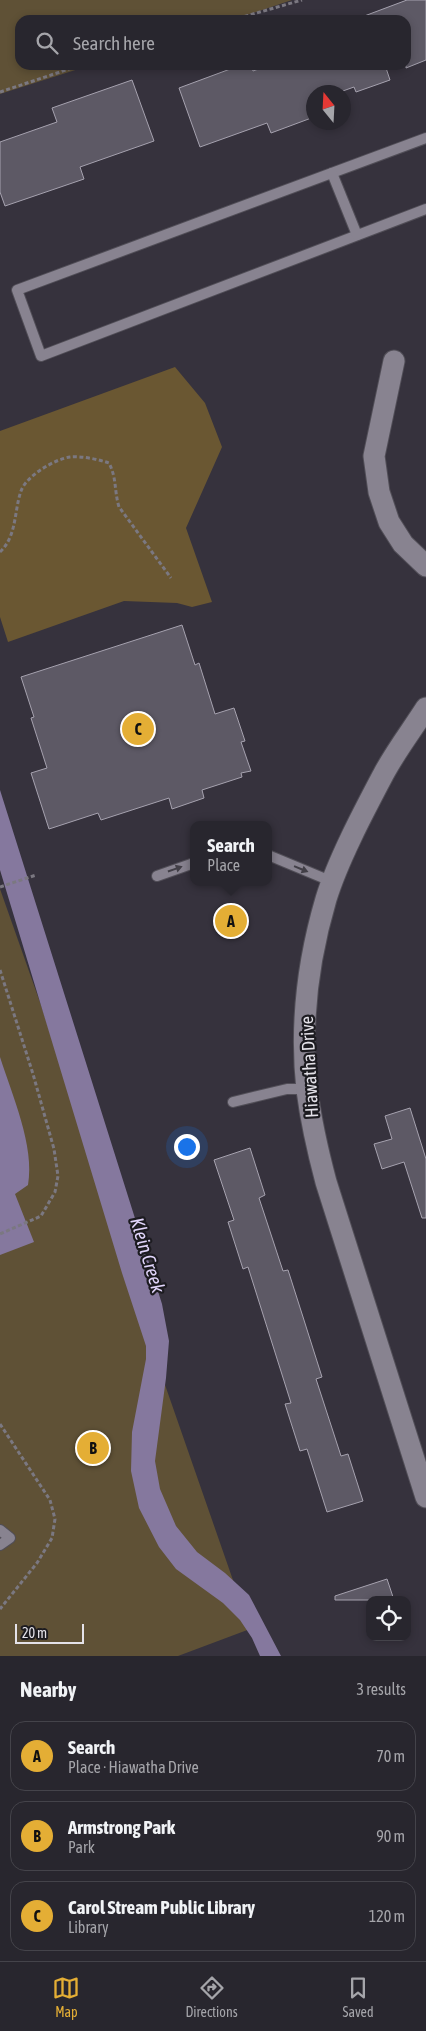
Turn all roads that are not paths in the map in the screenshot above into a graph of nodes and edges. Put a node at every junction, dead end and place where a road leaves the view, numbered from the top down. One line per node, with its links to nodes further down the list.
1 (426, 138): 2 (lane)
2 (332, 173): 4 (lane); 4 (lane)
3 (426, 209): 4 (lane)
4 (357, 235)
5 (394, 361): 6 (street)
6 (426, 566)
7 (426, 708): 11 (street, Hiawatha Drive)
8 (272, 858): 11 (lane, one-way to 11)
9 (190, 864): 10 (lane, one-way to 9)
10 (157, 876)
11 (333, 882): 12 (street, Hiawatha Drive)
12 (307, 1089): 13 (lane); 14 (street, Hiawatha Drive)
13 (233, 1102)
14 (418, 1445): 15 (street, Hiawatha Drive)
15 (426, 1497)
16 (0, 1530): 17 (lane)
17 (0, 1545)

